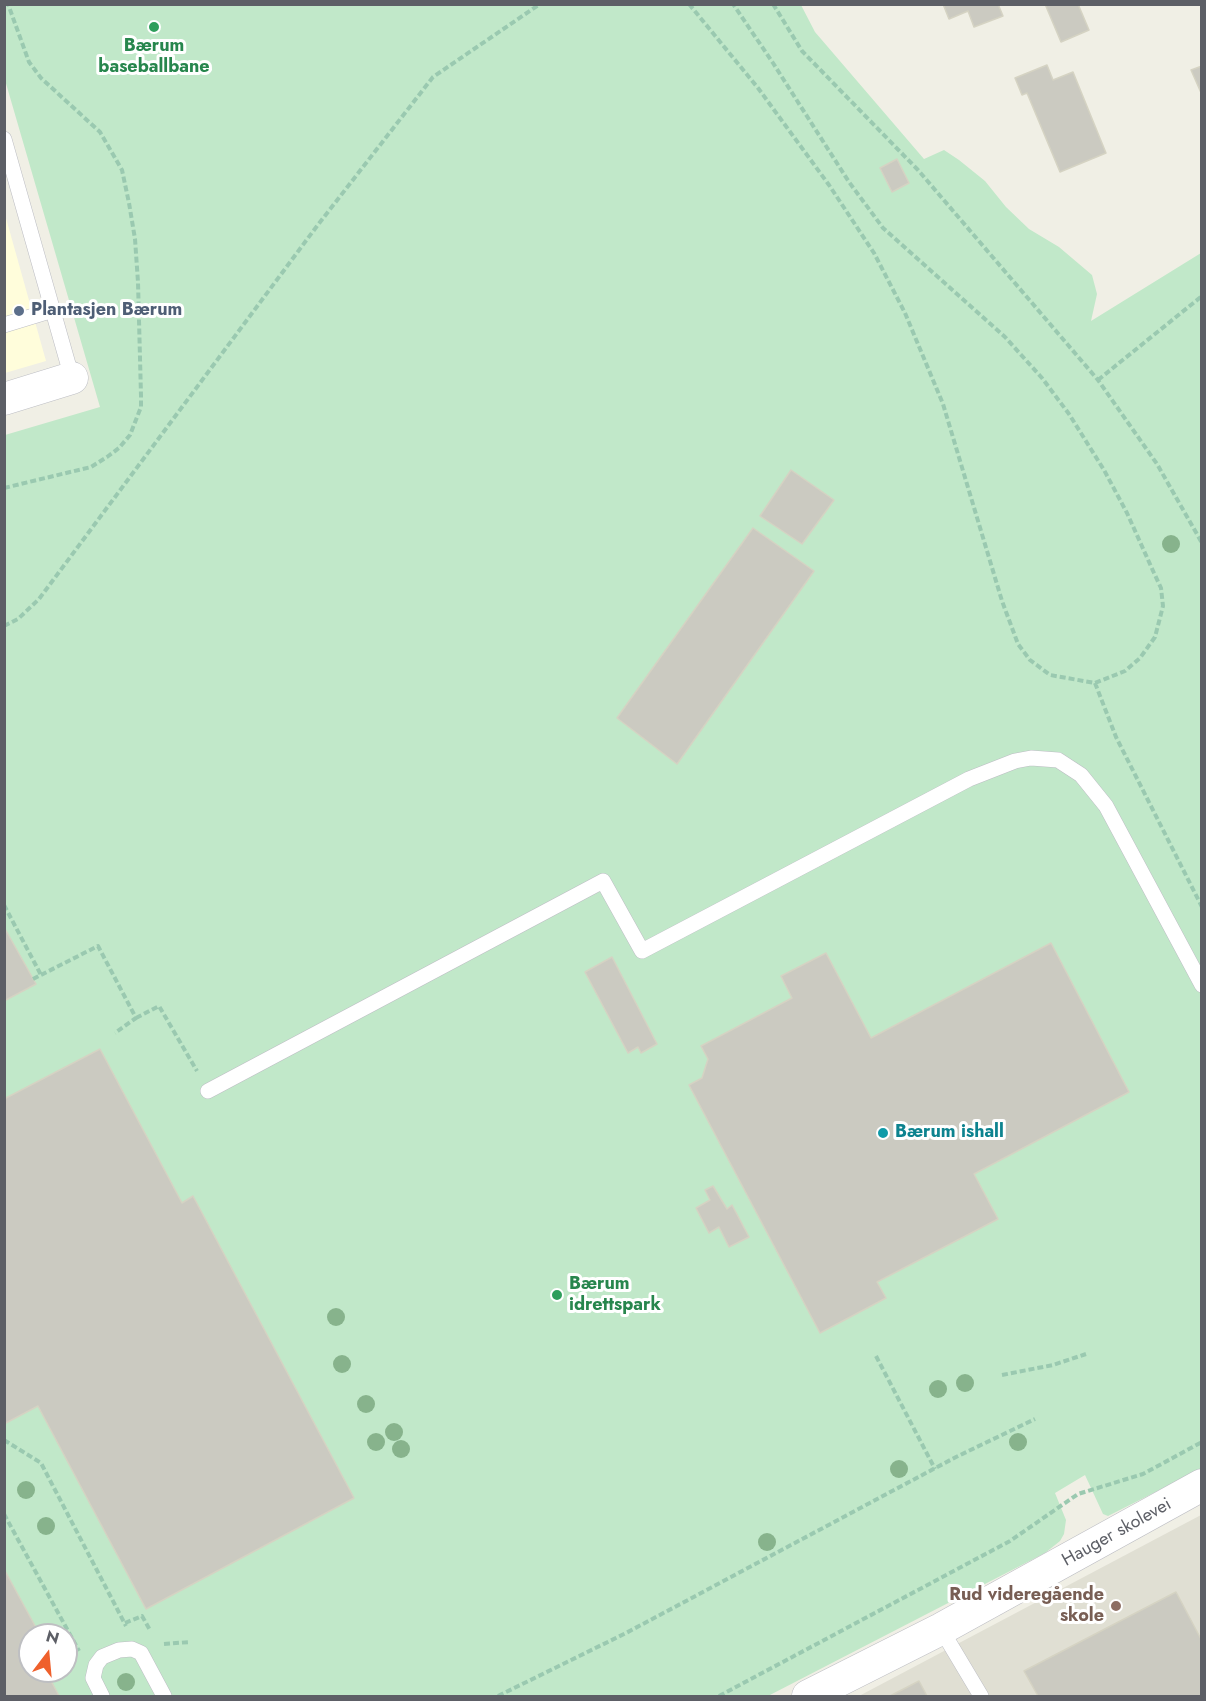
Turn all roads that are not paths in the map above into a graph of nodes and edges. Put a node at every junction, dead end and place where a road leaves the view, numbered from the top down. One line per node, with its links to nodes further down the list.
1 (4, 139): 2 (lane)
2 (53, 310): 3 (lane); 4 (lane)
3 (4, 325)
4 (72, 378): 5 (street)
5 (4, 399)
6 (1202, 985): 7 (lane)
7 (208, 1091)
8 (1202, 1485): 9 (street, Hauger skolevei)
9 (941, 1629): 12 (street, Hauger skolevei); 13 (lane)
10 (102, 1696): 11 (lane)
11 (164, 1696)
12 (808, 1696)
13 (981, 1696)

